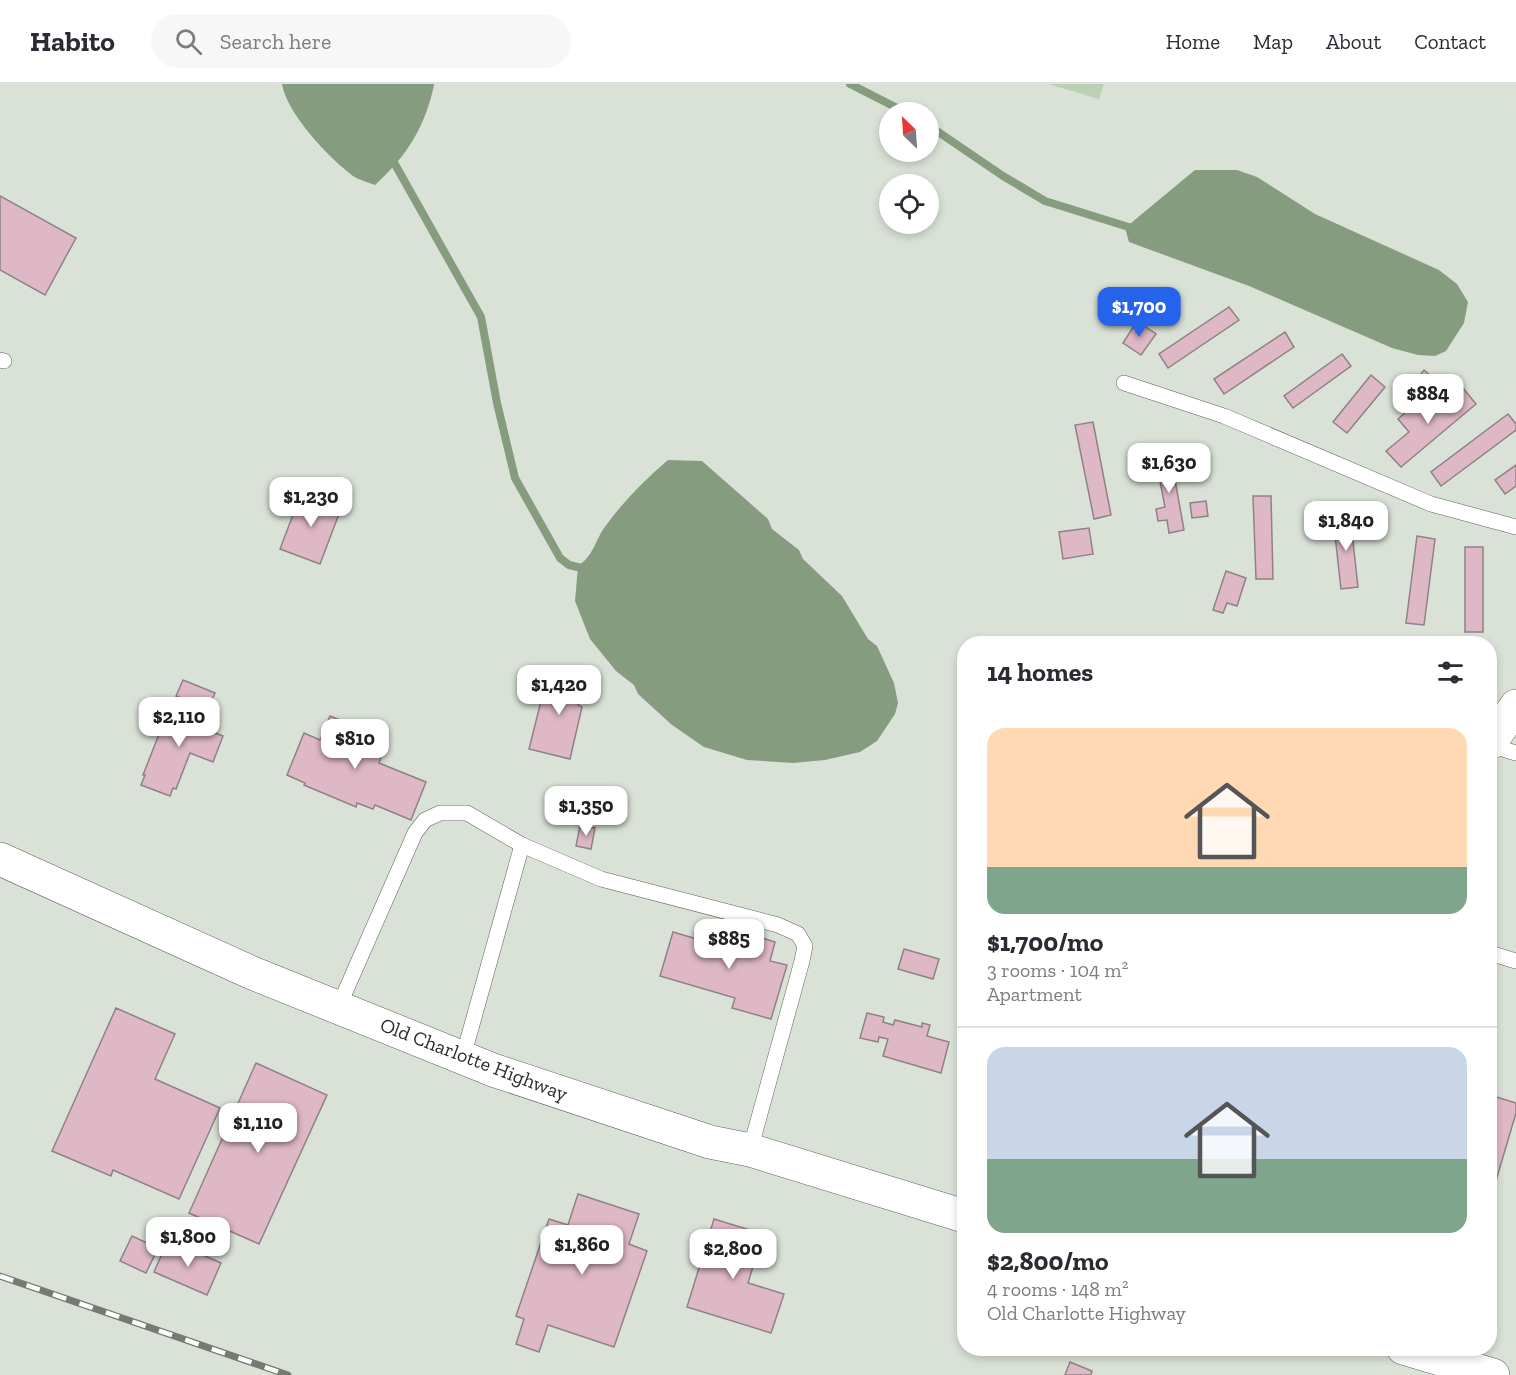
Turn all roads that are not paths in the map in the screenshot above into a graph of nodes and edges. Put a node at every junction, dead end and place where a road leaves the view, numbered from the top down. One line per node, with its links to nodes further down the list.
1 (1124, 383): 2 (lane)
2 (1516, 527)
3 (1516, 706): 4 (main road)
4 (1497, 734)
5 (1497, 746): 6 (lane)
6 (1516, 753)
7 (522, 845): 11 (lane); 12 (lane); 13 (lane)
8 (0, 859): 11 (main road, Old Charlotte Highway)
9 (1497, 955): 10 (lane)
10 (1516, 960)
11 (338, 1008): 12 (main road, Old Charlotte Highway)
12 (463, 1057): 13 (main road, Old Charlotte Highway)
13 (750, 1150): 14 (main road, Old Charlotte Highway)
14 (957, 1214)
15 (1430, 1356): 16 (main road)
16 (1493, 1375)

